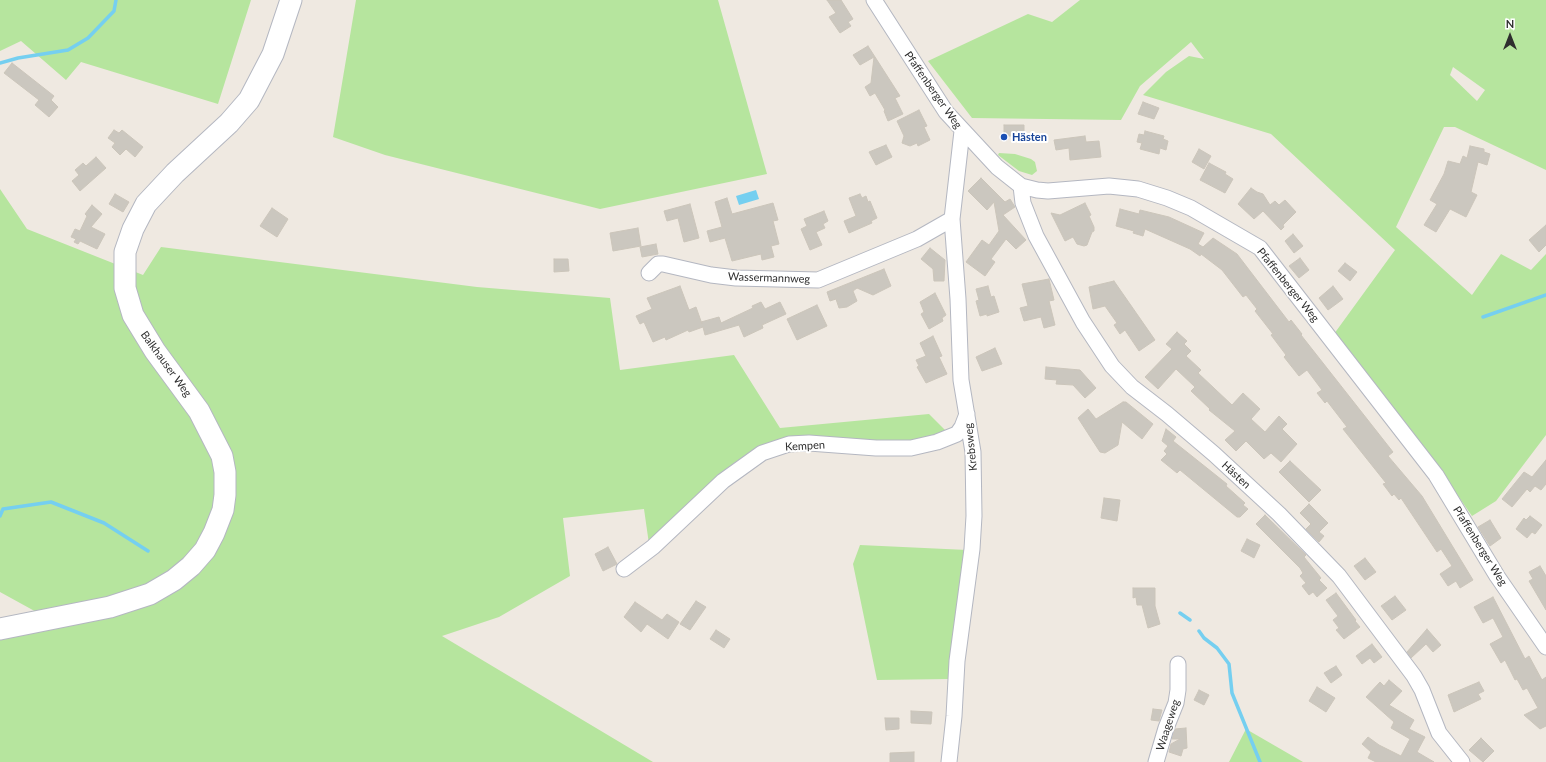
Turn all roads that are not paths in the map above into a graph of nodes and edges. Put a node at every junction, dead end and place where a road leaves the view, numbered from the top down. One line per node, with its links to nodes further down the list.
1 (291, 0): 9 (main road, Balkhauser Weg)
2 (874, 0): 3 (street, Pfaffenberger Weg)
3 (962, 132): 4 (street, Pfaffenberger Weg); 5 (street, Krebsweg)
4 (1021, 186): 10 (street, Pfaffenberger Weg); 14 (street, Hästen)
5 (952, 219): 6 (street, Wassermannweg); 7 (street, Krebsweg)
6 (649, 273)
7 (967, 414): 8 (street, Kempen); 12 (street, Krebsweg)
8 (624, 569)
9 (0, 629)
10 (1546, 647)
11 (1178, 664): 13 (street, Waageweg)
12 (949, 762)
13 (1156, 762)
14 (1462, 762)

